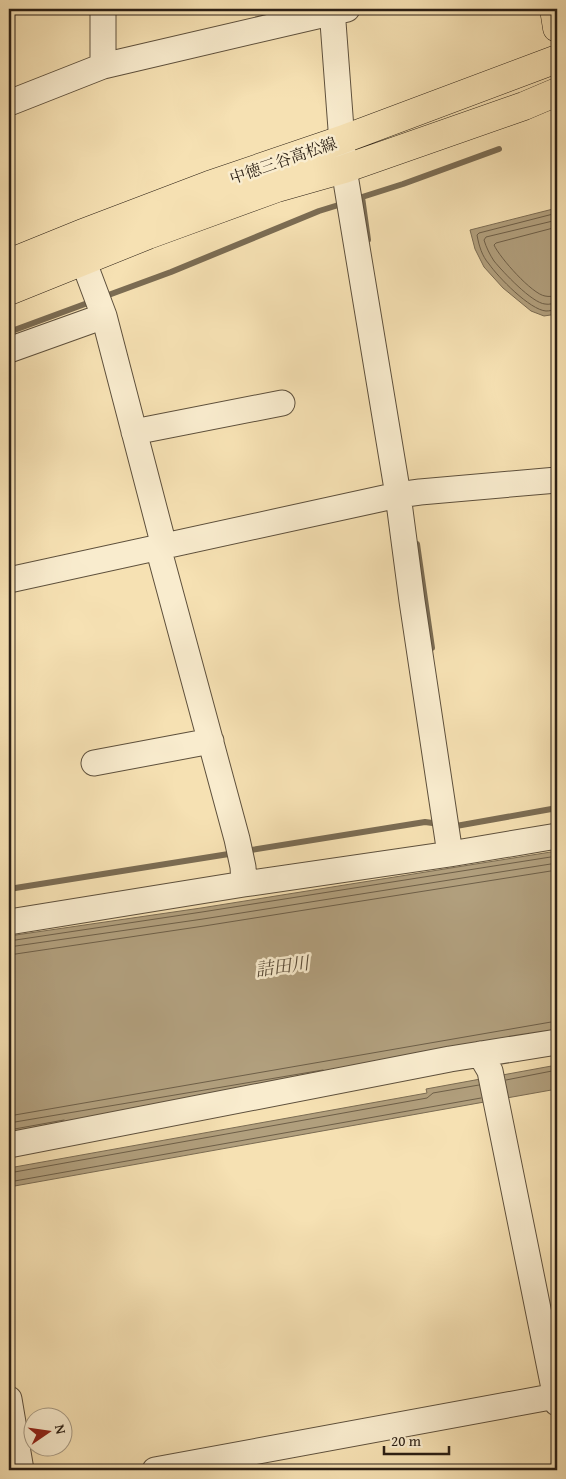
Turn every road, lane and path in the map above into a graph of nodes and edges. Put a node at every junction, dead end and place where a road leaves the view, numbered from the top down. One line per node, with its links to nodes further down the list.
1 (104, 9): 7 (street)
2 (554, 9): 5 (main road)
3 (337, 10): 4 (street); 10 (street)
4 (267, 18): 7 (street)
5 (557, 28)
6 (557, 60): 10 (main road, 中徳三谷高松線)
7 (103, 66): 9 (street)
8 (557, 92): 11 (main road, 中徳三谷高松線)
9 (9, 104)
10 (341, 140): 11 (street); 12 (main road, 中徳三谷高松線)
11 (348, 191): 13 (main road, 中徳三谷高松線); 20 (street)
12 (9, 264)
13 (88, 272): 14 (main road, 中徳三谷高松線); 15 (street)
14 (9, 291)
15 (104, 316): 16 (street); 18 (street)
16 (9, 350)
17 (282, 404): 18 (street)
18 (134, 432): 21 (street)
19 (557, 480): 20 (street)
20 (409, 494): 21 (street); 26 (street)
21 (161, 546): 22 (street); 23 (street)
22 (9, 580)
23 (210, 741): 24 (street); 27 (street)
24 (94, 763)
25 (557, 836): 26 (street)
26 (449, 846): 27 (street)
27 (243, 876): 28 (street)
28 (9, 922)
29 (557, 1042): 30 (street)
30 (485, 1062): 31 (street); 32 (street)
31 (9, 1145)
32 (553, 1364): 34 (street)
33 (9, 1399): 35 (street)
34 (557, 1400): 36 (street)
35 (21, 1470)
36 (155, 1470)

